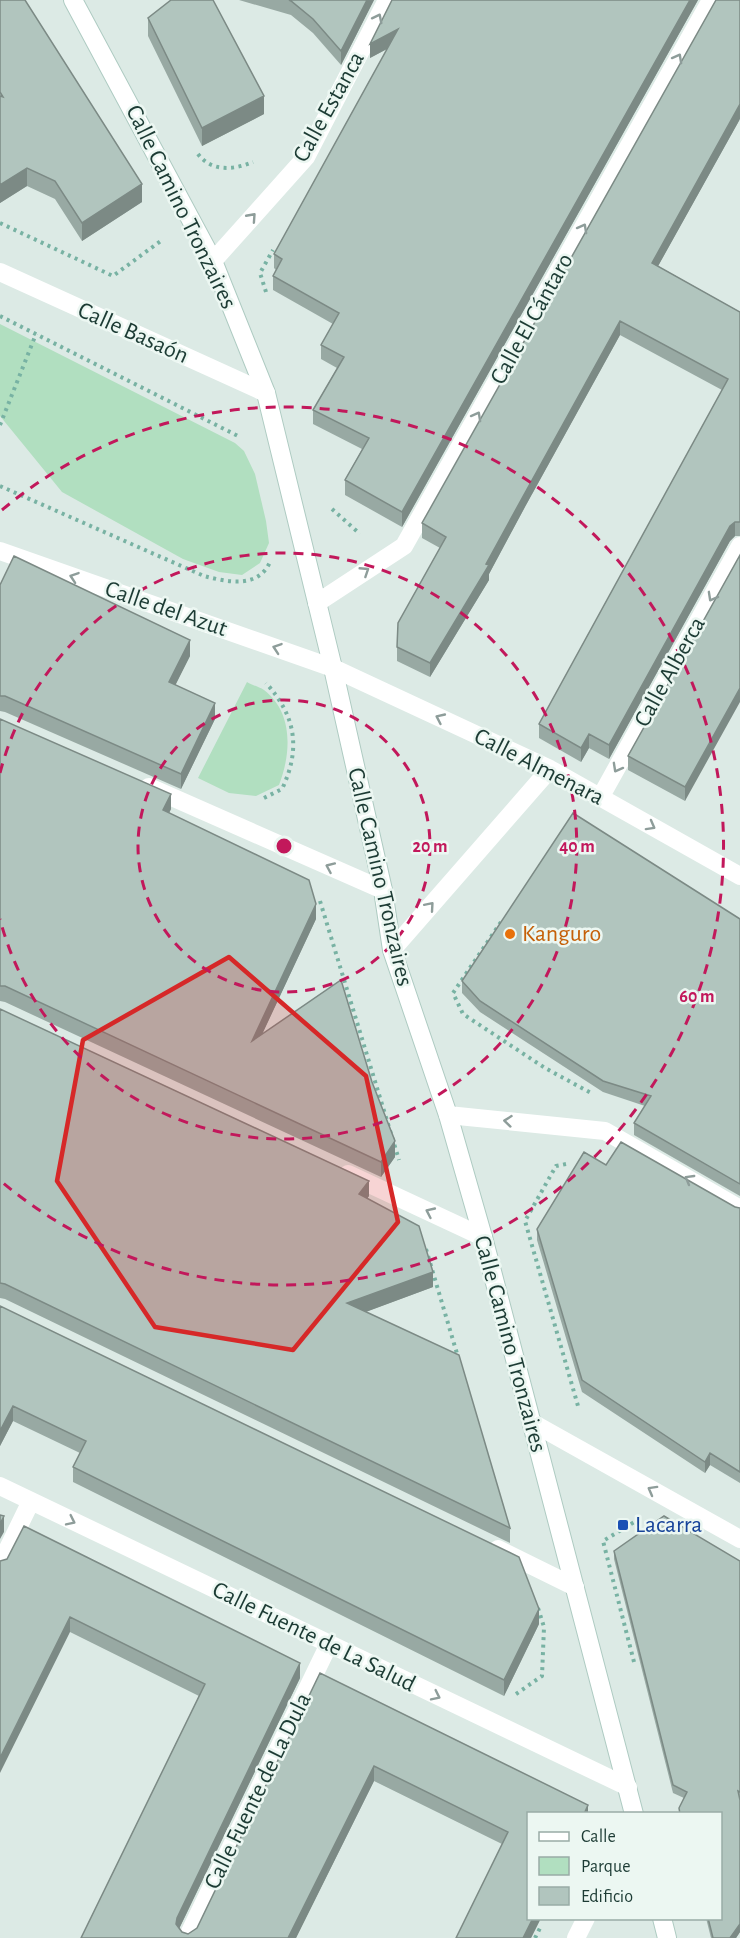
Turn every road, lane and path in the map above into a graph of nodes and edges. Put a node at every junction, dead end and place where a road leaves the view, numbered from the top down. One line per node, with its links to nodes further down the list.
1 (74, 0): 9 (street, Calle Camino Tronzaires)
2 (387, 0): 9 (street, Calle Estanca, one-way to 2)
3 (711, 0): 23 (street, Calle El Cántaro, one-way to 3)
4 (194, 147): 5 (path)
5 (256, 160)
6 (0, 223): 7 (path)
7 (170, 234)
8 (278, 242): 11 (path)
9 (213, 261): 14 (street, Calle Camino Tronzaires)
10 (0, 272): 14 (street, Calle Basaón)
11 (267, 295)
12 (0, 316): 13 (path)
13 (36, 334): 15 (path); 16 (path)
14 (266, 393): 23 (street, Calle Camino Tronzaires)
15 (0, 425)
16 (244, 443)
17 (0, 486): 22 (path)
18 (330, 501): 19 (path)
19 (369, 531)
20 (740, 546): 28 (street, Calle Alberca, one-way to 28)
21 (0, 550): 24 (street, Calle del Azut, one-way to 21)
22 (272, 558)
23 (317, 603): 24 (street, Calle Camino Tronzaires)
24 (333, 668): 26 (street, Calle Almenara, one-way to 24); 31 (street, Calle Camino Tronzaires)
25 (263, 680): 29 (path)
26 (550, 770): 28 (street, Calle Almenara); 34 (street, one-way to 26)
27 (138, 783): 31 (street, one-way to 27)
28 (600, 798): 30 (street, Calle Almenara, one-way to 30)
29 (254, 801)
30 (740, 876)
31 (383, 891): 34 (street, Calle Camino Tronzaires)
32 (318, 896): 38 (path)
33 (505, 916): 35 (path)
34 (392, 950): 36 (street, Calle Camino Tronzaires)
35 (593, 1094)
36 (448, 1115): 40 (street, one-way to 36); 41 (street, Calle Camino Tronzaires)
37 (576, 1161): 44 (path)
38 (395, 1162)
39 (337, 1169): 41 (street, one-way to 39)
40 (740, 1209)
41 (483, 1237): 45 (street, Calle Camino Tronzaires)
42 (423, 1239): 43 (path)
43 (459, 1360)
44 (578, 1408)
45 (531, 1422): 49 (street, one-way to 45); 52 (street, Calle Camino Tronzaires)
46 (0, 1486): 47 (street, Calle Fuente de La Salud)
47 (31, 1501): 51 (street); 54 (street, Calle Fuente de La Salud, one-way to 54)
48 (637, 1520): 55 (path)
49 (740, 1539)
50 (480, 1540): 52 (street)
51 (0, 1565)
52 (575, 1587): 57 (street, Calle Camino Tronzaires)
53 (537, 1606): 56 (path)
54 (329, 1644): 57 (street, Calle Fuente de La Salud, one-way to 57); 61 (street, Calle Fuente de La Dula)
55 (635, 1666)
56 (514, 1695)
57 (628, 1787): 58 (street, Calle Camino Tronzaires)
58 (634, 1812)
59 (585, 1920): 62 (street)
60 (662, 1920): 63 (street)
61 (187, 1938)
62 (576, 1938)
63 (667, 1938)

